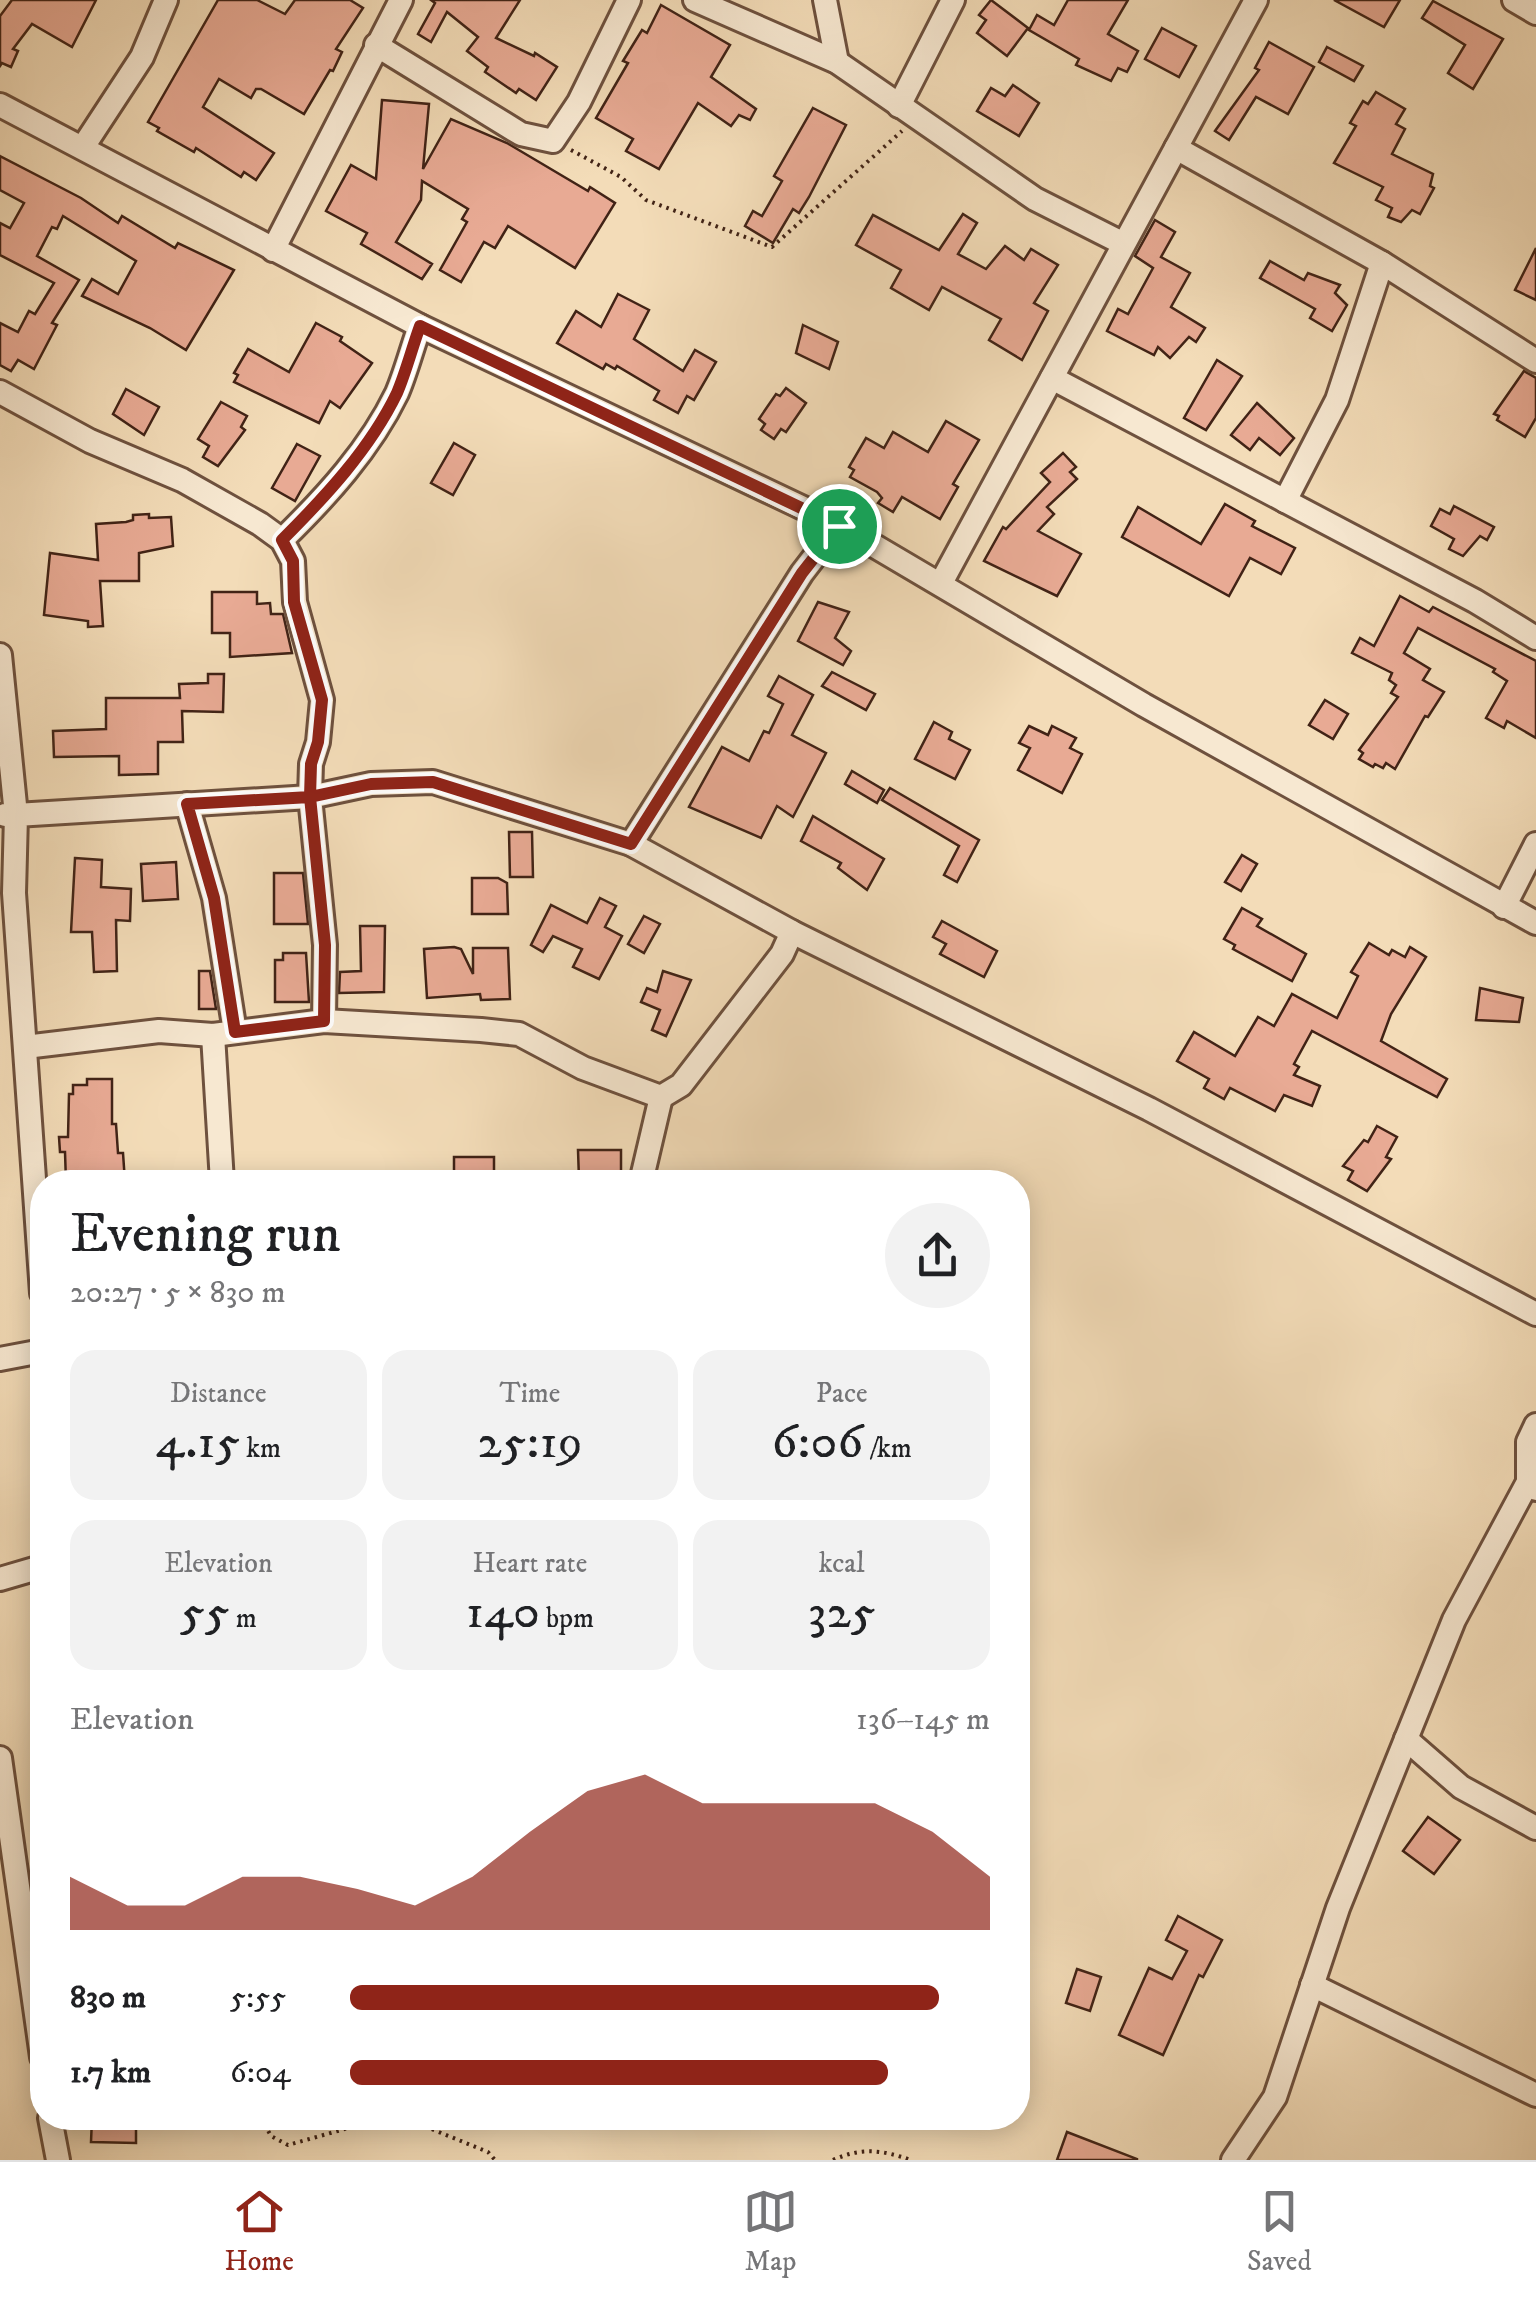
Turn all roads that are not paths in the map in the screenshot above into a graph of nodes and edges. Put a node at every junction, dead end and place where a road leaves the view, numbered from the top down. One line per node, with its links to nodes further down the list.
1 (166, 0): 14 (street)
2 (401, 0): 10 (street)
3 (629, 0): 10 (street)
4 (695, 0): 11 (street)
5 (825, 0): 11 (street)
6 (952, 0): 13 (street)
7 (1256, 0): 15 (street)
8 (1514, 0): 9 (street)
9 (1536, 13)
10 (376, 46): 17 (street)
11 (837, 62): 13 (street)
12 (0, 105): 14 (street)
13 (909, 111): 16 (street)
14 (83, 147): 17 (street)
15 (1176, 148): 16 (street); 18 (street)
16 (1122, 243): 21 (street)
17 (273, 250): 19 (street)
18 (1382, 264): 20 (street); 23 (street)
19 (420, 326): 24 (street); 25 (street)
20 (1536, 361)
21 (1052, 378): 23 (street); 26 (street)
22 (0, 392): 25 (street)
23 (1285, 501): 27 (street)
24 (839, 526): 26 (street); 32 (street)
25 (282, 540): 29 (street)
26 (941, 583): 34 (street)
27 (1536, 638)
28 (0, 656): 31 (street)
29 (310, 797): 30 (street); 32 (street); 37 (street)
30 (187, 804): 31 (street); 38 (street)
31 (8, 815): 39 (street)
32 (631, 844): 36 (street)
33 (1536, 844): 34 (street)
34 (1504, 906): 35 (street)
35 (1536, 922)
36 (792, 932): 40 (street); 44 (street)
37 (324, 1021): 38 (street); 40 (street)
38 (224, 1034): 39 (street); 42 (street)
39 (24, 1047): 41 (street)
40 (661, 1097): 43 (street)
41 (33, 1170)
42 (222, 1170)
43 (644, 1170)
44 (1536, 1314)
45 (30, 1353): 46 (street)
46 (0, 1359)
47 (1536, 1425): 48 (street)
48 (1532, 1485): 51 (street)
49 (30, 1570): 50 (street)
50 (0, 1579)
51 (1406, 1738): 54 (street); 56 (street)
52 (0, 1758): 53 (street)
53 (2, 1787): 55 (street)
54 (1536, 1828)
55 (30, 1976)
56 (1312, 1985): 57 (street); 60 (street)
57 (1536, 2096)
58 (52, 2130): 59 (street)
59 (58, 2160)
60 (1233, 2160)

